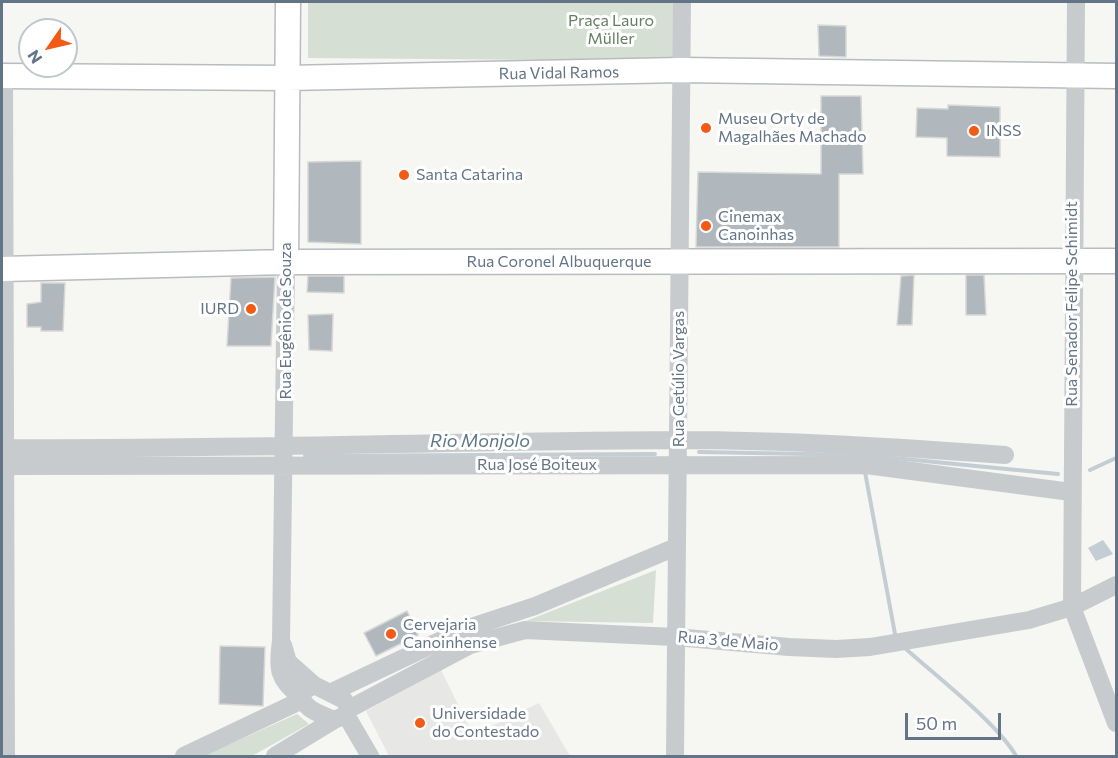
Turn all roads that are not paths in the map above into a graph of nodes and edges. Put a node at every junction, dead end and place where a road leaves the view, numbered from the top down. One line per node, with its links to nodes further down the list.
1 (288, 2): 8 (main road, Rua Eugênio de Souza)
2 (682, 2): 4 (street, Rua Getúlio Vargas)
3 (1076, 2): 6 (street, Rua Senador Felipe Schimidt)
4 (681, 70): 6 (main road, Rua Vidal Ramos); 8 (main road, Rua Vidal Ramos); 12 (street, Rua Getúlio Vargas)
5 (3, 76): 8 (main road, Rua Vidal Ramos); 13 (street)
6 (1074, 76): 7 (main road, Rua Vidal Ramos); 9 (street, Rua Senador Felipe Schimidt)
7 (1116, 76)
8 (287, 78): 11 (main road, Rua Eugênio de Souza)
9 (1073, 261): 10 (main road, Rua Coronel Albuquerque); 12 (main road, Rua Coronel Albuquerque); 20 (street, Rua Senador Felipe Schimidt)
10 (1116, 261)
11 (286, 262): 12 (main road, Rua Coronel Albuquerque); 13 (main road, Rua Coronel Albuquerque); 17 (street, Rua Eugênio de Souza)
12 (680, 262): 14 (street, Rua Getúlio Vargas)
13 (3, 269): 15 (street)
14 (679, 440): 16 (street, Rua José Boiteux); 17 (street, Rua José Boiteux); 18 (street, Rua Getúlio Vargas)
15 (3, 448): 17 (street, Rua José Boiteux); 19 (street)
16 (1005, 455)
17 (285, 457): 18 (street, Rua José Boiteux); 19 (street, Rua José Boiteux); 29 (street, Rua Eugênio de Souza)
18 (678, 464): 20 (street, Rua José Boiteux); 21 (street, Rua Getúlio Vargas)
19 (3, 466): 32 (street)
20 (1071, 492): 23 (street, Rua Senador Felipe Schimidt)
21 (676, 547): 24 (street); 26 (street, Rua Getúlio Vargas)
22 (1116, 585): 23 (street, Rua 3 de Maio)
23 (1072, 607): 26 (street, Rua 3 de Maio); 30 (street, Rua Senador Felipe Schimidt)
24 (523, 610): 25 (street); 27 (street)
25 (525, 630): 26 (street, Rua 3 de Maio); 28 (street, Rua 3 de Maio)
26 (675, 636): 36 (street, Rua Getúlio Vargas)
27 (387, 665): 28 (street); 29 (street)
28 (397, 682): 31 (street, Rua 3 de Maio)
29 (312, 694): 31 (street); 31 (street); 33 (street)
30 (1114, 711)
31 (343, 715): 34 (street, Rua 3 de Maio); 35 (street)
32 (6, 756)
33 (184, 756)
34 (275, 756)
35 (370, 756)
36 (675, 756)

